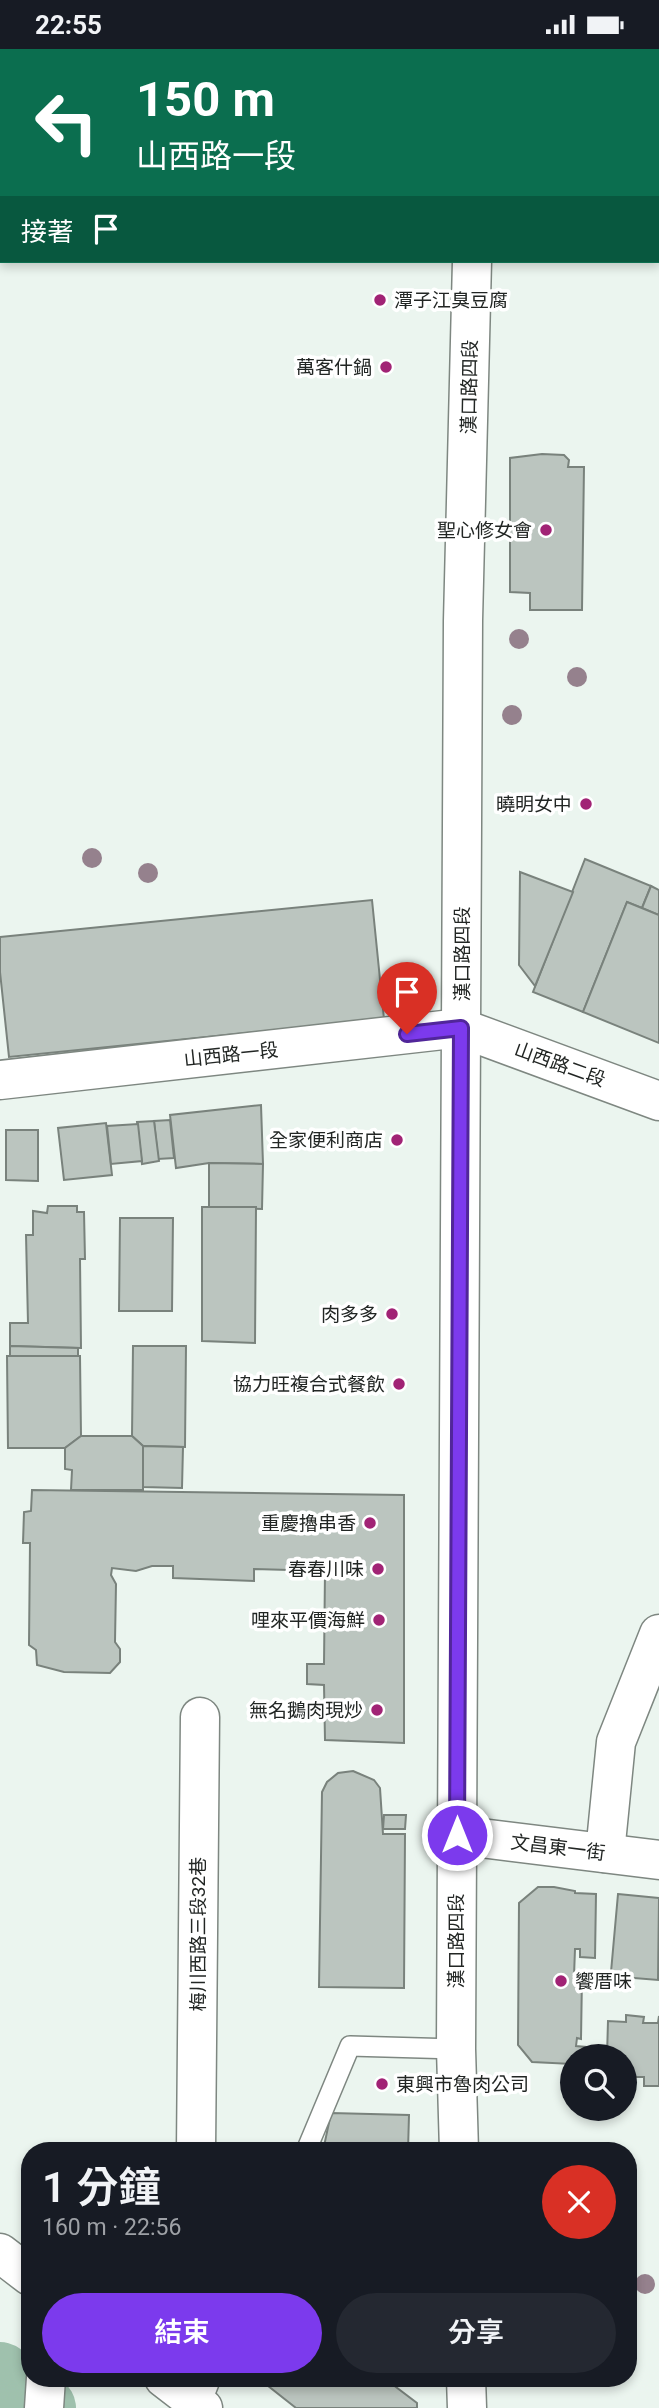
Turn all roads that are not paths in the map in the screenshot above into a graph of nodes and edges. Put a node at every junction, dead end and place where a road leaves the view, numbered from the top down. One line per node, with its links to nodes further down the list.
1 (472, 263): 2 (street, 漢口路四段)
2 (461, 1028): 3 (street, 山西路一段); 4 (street, 山西路二段); 7 (street, 漢口路四段)
3 (0, 1080)
4 (659, 1101)
5 (659, 1634): 8 (street)
6 (200, 1717): 11 (street, 梅川西路三段32巷)
7 (457, 1835): 8 (street, 文昌東一街); 10 (street, 漢口路四段)
8 (605, 1853): 9 (street, 文昌東一街)
9 (659, 1860)
10 (456, 2049): 12 (lane); 13 (street, 漢口路四段)
11 (196, 2142)
12 (310, 2142)
13 (459, 2142)
14 (0, 2253): 15 (street)
15 (21, 2269)
16 (45, 2387): 20 (street)
17 (183, 2387): 19 (street)
18 (466, 2387): 21 (street)
19 (205, 2397)
20 (44, 2408)
21 (467, 2408)

